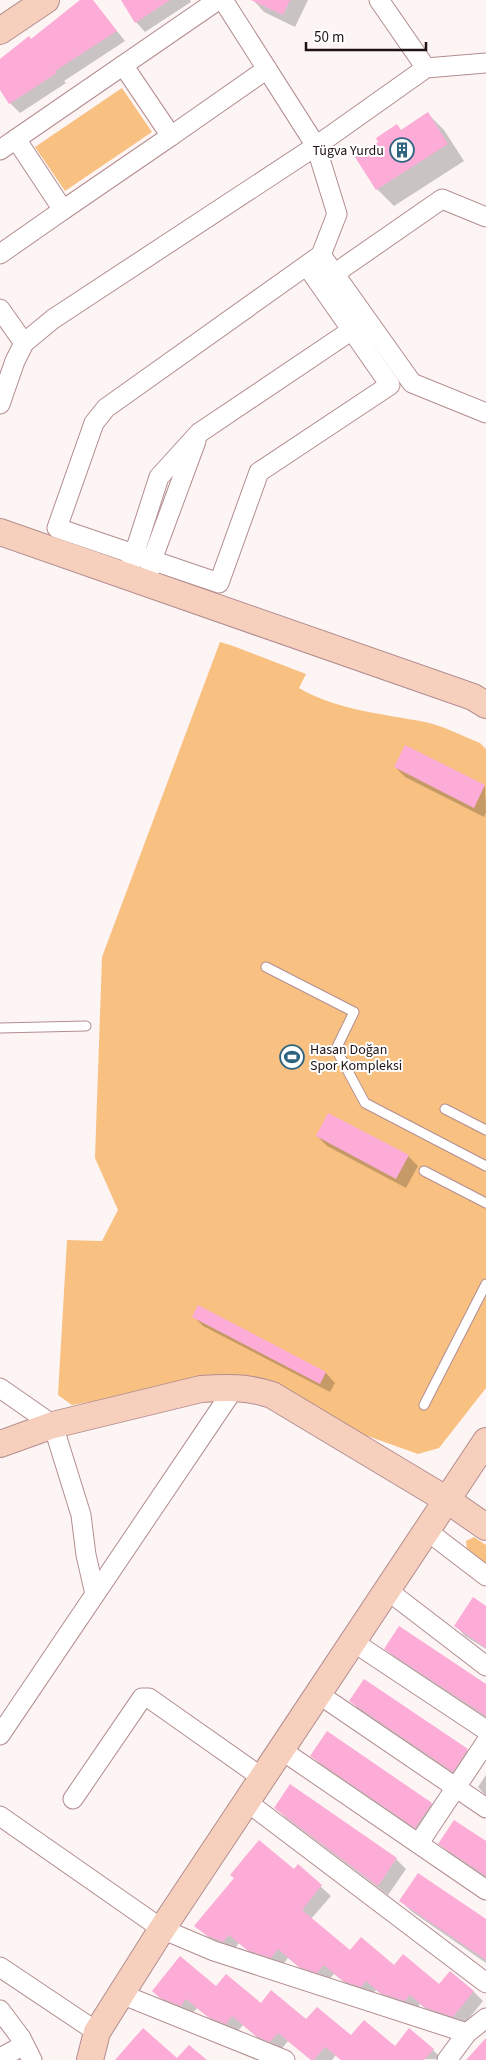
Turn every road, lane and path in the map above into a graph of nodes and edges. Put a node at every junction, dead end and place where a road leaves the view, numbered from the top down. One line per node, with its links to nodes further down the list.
1 (46, 0): 5 (street)
2 (218, 0): 7 (street)
3 (222, 0): 9 (street)
4 (379, 0): 8 (street)
5 (0, 31)
6 (486, 63): 8 (street)
7 (123, 65): 10 (street); 11 (street)
8 (426, 68): 12 (street)
9 (267, 69): 10 (street); 12 (street)
10 (171, 136): 14 (street)
11 (16, 140): 13 (street); 14 (street)
12 (316, 146): 17 (street); 21 (street)
13 (0, 150)
14 (63, 210): 16 (street)
15 (486, 216): 18 (street)
16 (0, 254)
17 (314, 260): 18 (street); 20 (street); 28 (street)
18 (334, 274): 23 (street)
19 (0, 309): 21 (street)
20 (352, 330): 24 (street); 28 (street)
21 (24, 342): 22 (street)
22 (0, 404)
23 (486, 413)
24 (199, 433): 25 (street); 26 (street)
25 (148, 508): 26 (street); 28 (street)
26 (169, 515): 28 (street)
27 (0, 532): 28 (street)
28 (140, 568): 29 (street)
29 (486, 705)
30 (266, 967): 35 (lane)
31 (86, 1026): 32 (lane)
32 (0, 1028)
33 (445, 1109): 34 (lane)
34 (486, 1130)
35 (486, 1166)
36 (424, 1171): 37 (lane)
37 (486, 1204)
38 (486, 1284): 41 (lane)
39 (235, 1387): 42 (street); 45 (street); 50 (street)
40 (0, 1388): 42 (street)
41 (424, 1405)
42 (53, 1425): 44 (street); 50 (street)
43 (486, 1441): 45 (street)
44 (0, 1444)
45 (446, 1500): 46 (street); 47 (street)
46 (486, 1527)
47 (426, 1530): 48 (street); 49 (street)
48 (486, 1576)
49 (387, 1590): 51 (street); 52 (street)
50 (95, 1594): 55 (street)
51 (352, 1641): 53 (street); 54 (street)
52 (486, 1666)
53 (317, 1693): 57 (street); 59 (street)
54 (486, 1730)
55 (0, 1735)
56 (486, 1742): 59 (street)
57 (280, 1749): 58 (street); 64 (street)
58 (262, 1777): 60 (street); 61 (street)
59 (456, 1787): 62 (street); 64 (street)
60 (73, 1800)
61 (246, 1801): 66 (street); 68 (street)
62 (486, 1808)
63 (0, 1816): 66 (street)
64 (419, 1843): 65 (street)
65 (486, 1890)
66 (162, 1929): 69 (street); 73 (street)
67 (0, 1968): 72 (street)
68 (486, 1983)
69 (121, 1994): 72 (street); 77 (street)
70 (0, 2010): 74 (street)
71 (486, 2018): 73 (street)
72 (98, 2032): 76 (street)
73 (467, 2033): 78 (street)
74 (28, 2052): 75 (street)
75 (0, 2058)
76 (90, 2060)
77 (285, 2060)
78 (447, 2060)

